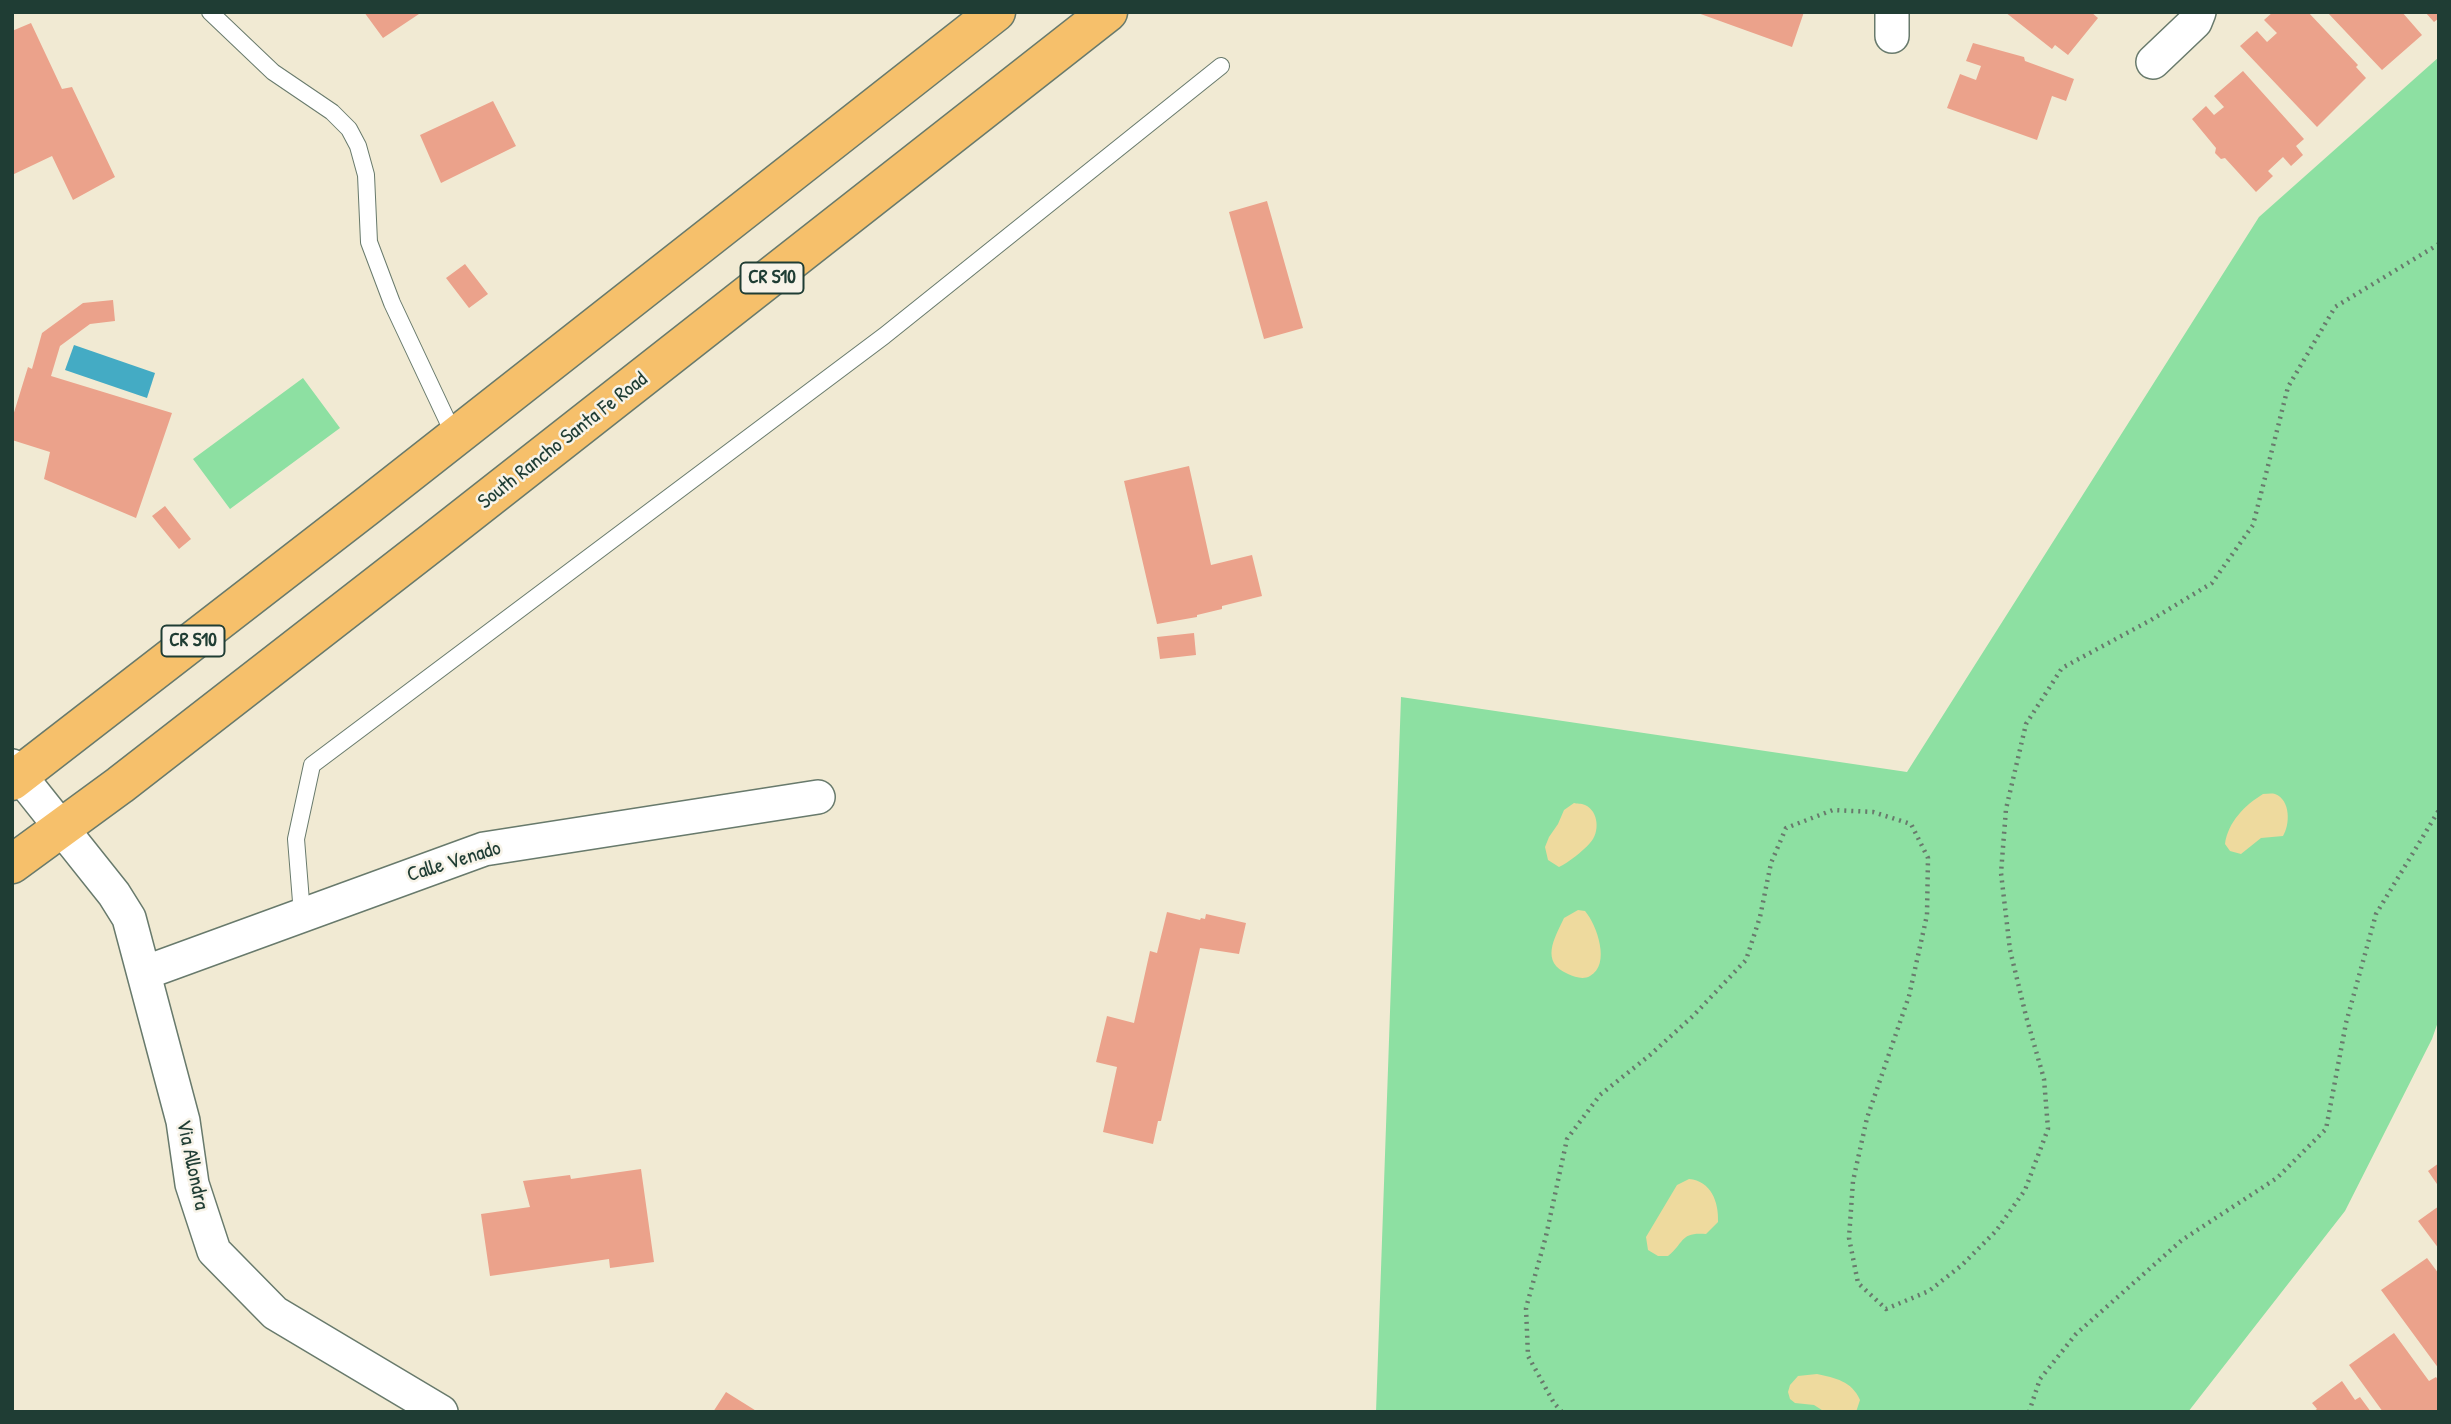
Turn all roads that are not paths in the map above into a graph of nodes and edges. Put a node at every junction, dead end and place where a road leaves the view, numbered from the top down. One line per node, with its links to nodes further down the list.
1 (210, 12): 7 (lane)
2 (996, 12): 7 (main road, CR S10)
3 (1108, 12): 10 (main road, South Rancho Santa Fe Road / CR S10)
4 (2199, 12): 5 (street)
5 (2154, 62)
6 (1220, 66): 12 (lane)
7 (456, 437): 8 (main road, CR S10)
8 (15, 774): 10 (street, Via Allondra)
9 (818, 797): 12 (street, Calle Venado)
10 (60, 828): 11 (main road, South Rancho Santa Fe Road / CR S10); 13 (street, Via Allondra)
11 (12, 864)
12 (302, 914): 13 (street, Calle Venado)
13 (145, 973): 14 (street, Via Allondra)
14 (441, 1412)

